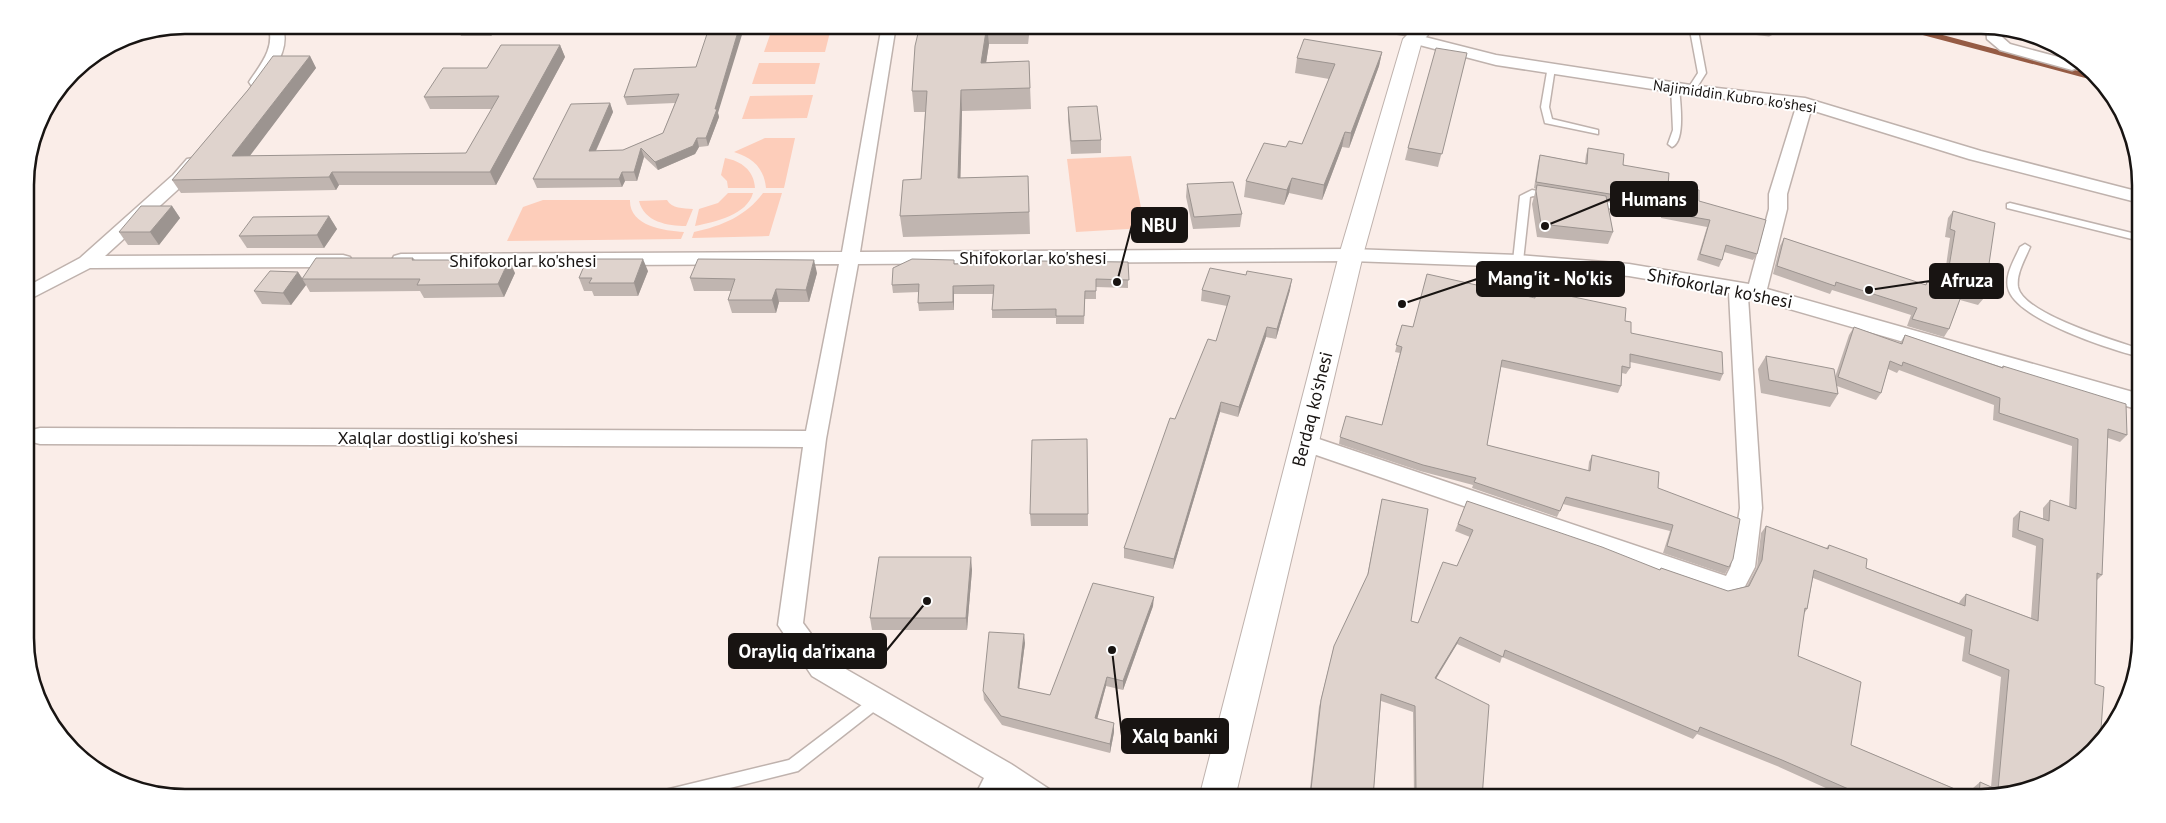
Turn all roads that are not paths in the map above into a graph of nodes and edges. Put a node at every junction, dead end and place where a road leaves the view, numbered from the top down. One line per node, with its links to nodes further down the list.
1 (278, 34): 10 (street)
2 (887, 34): 23 (street)
3 (1417, 34): 22 (main road, Berdaq ko'shesi)
4 (1420, 34): 8 (street, Najimiddin Kubro ko'shesi)
5 (1695, 34): 9 (lane)
6 (1994, 35): 7 (street)
7 (2072, 65)
8 (1551, 68): 9 (street, Najimiddin Kubro ko'shesi); 12 (lane)
9 (1683, 88): 11 (street, Najimiddin Kubro ko'shesi); 13 (lane)
10 (248, 98)
11 (1805, 103): 15 (street, Najimiddin Kubro ko'shesi); 29 (street)
12 (1595, 132)
13 (1672, 144)
14 (204, 150): 27 (street)
15 (2132, 196)
16 (1561, 198): 26 (lane)
17 (1580, 201): 19 (lane)
18 (2010, 206): 20 (lane)
19 (1619, 207)
20 (2132, 236)
21 (2025, 247): 30 (lane)
22 (1351, 255): 23 (street, Shifokorlar ko'shesi); 26 (street, Shifokorlar ko'shesi); 34 (main road, Berdaq ko'shesi)
23 (850, 258): 25 (street, Shifokorlar ko'shesi); 33 (street)
24 (364, 260): 27 (street)
25 (384, 260)
26 (1518, 261): 29 (street, Shifokorlar ko'shesi)
27 (87, 262): 28 (street)
28 (34, 291)
29 (1747, 291): 31 (street, Shifokorlar ko'shesi); 34 (street)
30 (2132, 350)
31 (2132, 400)
32 (40, 436): 33 (street, Xalqlar dostligi ko'shesi)
33 (815, 439): 35 (street)
34 (1304, 442): 40 (main road, Berdaq ko'shesi)
35 (876, 702): 36 (street); 37 (lane)
36 (1001, 773): 38 (street); 39 (street)
37 (698, 789)
38 (993, 789)
39 (1025, 789)
40 (1219, 789)

